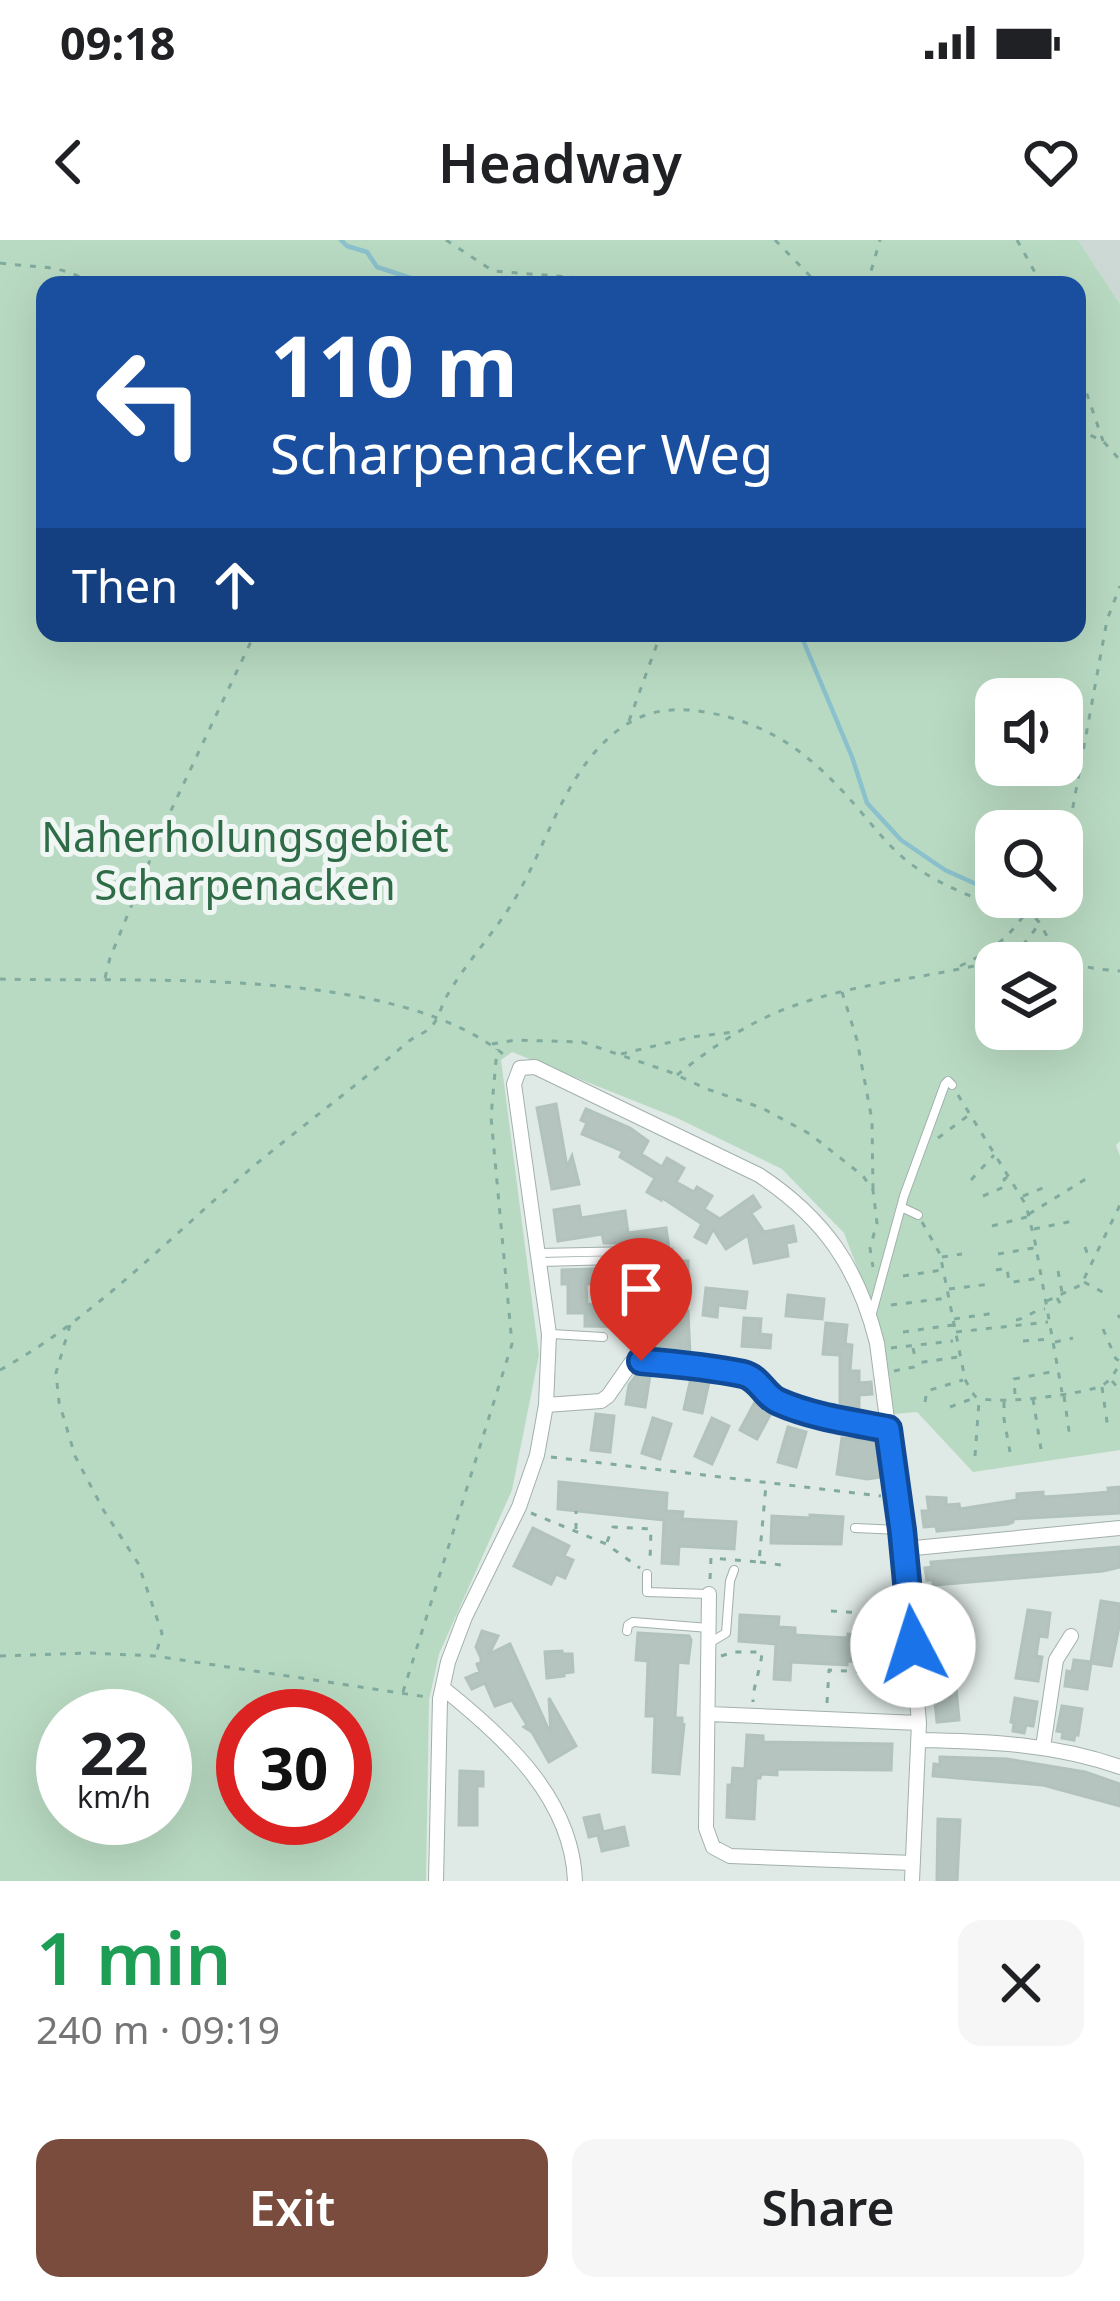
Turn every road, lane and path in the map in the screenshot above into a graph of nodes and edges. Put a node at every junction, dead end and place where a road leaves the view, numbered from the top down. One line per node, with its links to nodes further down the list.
1 (446, 240): 6 (path)
2 (775, 240): 10 (path)
3 (880, 240): 11 (path)
4 (1017, 240): 12 (path)
5 (0, 263): 7 (path)
6 (493, 272): 8 (path); 9 (path)
7 (79, 276)
8 (490, 276)
9 (547, 276)
10 (810, 276)
11 (870, 276)
12 (1037, 276)
13 (1086, 391): 15 (path)
14 (1086, 433): 15 (path)
15 (1103, 441): 16 (path)
16 (1120, 460)
17 (1120, 586): 18 (path)
18 (1117, 603): 22 (path)
19 (251, 642): 30 (path)
20 (658, 642): 21 (path)
21 (628, 722): 23 (path); 32 (path)
22 (1072, 810)
23 (975, 896)
24 (1022, 918): 27 (path)
25 (1034, 918): 26 (path)
26 (1040, 921): 27 (path); 28 (path)
27 (954, 970): 31 (path)
28 (1120, 971)
29 (0, 979): 30 (path)
30 (105, 981): 32 (path)
31 (842, 992): 33 (path); 47 (path)
32 (436, 1016): 34 (path); 88 (path)
33 (737, 1032): 36 (path); 38 (path)
34 (491, 1044): 35 (path); 36 (path)
35 (497, 1049): 37 (path); 151 (path)
36 (621, 1054): 38 (path)
37 (504, 1055)
38 (677, 1075): 47 (path)
39 (952, 1085): 40 (path); 51 (lane)
40 (970, 1114): 41 (path); 42 (path)
41 (936, 1140)
42 (995, 1154): 43 (path); 45 (path)
43 (1010, 1176): 48 (path); 49 (path)
44 (1089, 1177): 53 (path)
45 (970, 1180)
46 (1042, 1187): 49 (path)
47 (873, 1190): 76 (path)
48 (983, 1196)
49 (1022, 1197): 53 (path)
50 (1120, 1205): 67 (path)
51 (901, 1207): 52 (lane); 84 (lane)
52 (918, 1215): 57 (path)
53 (1028, 1215): 55 (path); 56 (path)
54 (1072, 1221): 56 (path)
55 (992, 1226)
56 (1032, 1229): 59 (path)
57 (934, 1241): 58 (path); 64 (path)
58 (926, 1246)
59 (1036, 1247): 62 (path); 72 (path)
60 (1084, 1247): 67 (path)
61 (635, 1251): 65 (lane)
62 (998, 1253)
63 (962, 1254): 64 (path)
64 (940, 1257): 68 (path)
65 (540, 1258): 66 (lane); 76 (street); 92 (street)
66 (653, 1259)
67 (1092, 1262): 73 (path)
68 (944, 1270): 71 (path); 75 (path)
69 (996, 1270): 72 (path)
70 (1058, 1271): 78 (path)
71 (903, 1276)
72 (1042, 1278): 81 (path)
73 (1082, 1281): 77 (path); 78 (path)
74 (990, 1284): 75 (path)
75 (947, 1289): 79 (path)
76 (860, 1291): 84 (street)
77 (1106, 1294)
78 (1059, 1295): 81 (path); 82 (path)
79 (948, 1298): 80 (path); 86 (path)
80 (891, 1305)
81 (1046, 1305): 85 (path); 87 (path)
82 (1063, 1308)
83 (995, 1313): 86 (path)
84 (871, 1318): 120 (street)
85 (1016, 1320)
86 (953, 1322): 90 (path); 91 (path)
87 (1049, 1322): 91 (path); 97 (path)
88 (70, 1325): 104 (path); 148 (path)
89 (1103, 1329): 101 (path)
90 (904, 1332)
91 (955, 1333): 95 (path)
92 (549, 1334): 93 (lane); 118 (street)
93 (603, 1337)
94 (1073, 1338): 97 (path)
95 (956, 1341): 99 (path); 100 (path)
96 (1023, 1341): 97 (path)
97 (1053, 1341): 106 (path)
98 (913, 1348): 102 (path)
99 (885, 1349)
100 (960, 1356): 102 (path); 108 (path)
101 (1120, 1363): 109 (path)
102 (915, 1365): 103 (path)
103 (906, 1369): 105 (path); 107 (path)
104 (0, 1370)
105 (892, 1371)
106 (1058, 1371): 112 (path); 113 (path)
107 (908, 1379)
108 (964, 1379): 115 (path); 117 (path)
109 (1111, 1379): 110 (path); 111 (path)
110 (1101, 1386): 113 (path); 121 (path)
111 (1120, 1390)
112 (1016, 1394)
113 (1062, 1394): 114 (path); 122 (path)
114 (1033, 1397): 116 (path); 123 (path)
115 (977, 1398): 116 (path); 119 (path); 126 (path)
116 (1004, 1400): 124 (path)
117 (925, 1402)
118 (546, 1405): 120 (street); 125 (street)
119 (950, 1407)
120 (888, 1429): 128 (street)
121 (1108, 1430)
122 (1070, 1438)
123 (1041, 1450)
124 (1010, 1452)
125 (537, 1455): 127 (path); 152 (street)
126 (975, 1456)
127 (766, 1484): 128 (path); 137 (path)
128 (897, 1498): 133 (street)
129 (576, 1511): 134 (path)
130 (537, 1515): 134 (path)
131 (855, 1528): 133 (lane)
132 (1120, 1528): 136 (street)
133 (902, 1530): 136 (street)
134 (575, 1531): 135 (path)
135 (606, 1544): 140 (path); 140 (path)
136 (904, 1549): 143 (street)
137 (759, 1562): 138 (path); 141 (path)
138 (788, 1566)
139 (734, 1570): 145 (lane)
140 (647, 1574): 141 (lane)
141 (709, 1594): 145 (street)
142 (831, 1611): 143 (path)
143 (910, 1616): 150 (street)
144 (627, 1631): 145 (lane)
145 (709, 1635): 149 (street)
146 (1071, 1636): 158 (street)
147 (0, 1656): 148 (path)
148 (155, 1656): 151 (path)
149 (709, 1661): 153 (street); 154 (path)
150 (915, 1674): 155 (path); 156 (street)
151 (403, 1692): 152 (path)
152 (442, 1694): 161 (street); 162 (street)
153 (709, 1714): 154 (street); 160 (street)
154 (754, 1716): 155 (street)
155 (826, 1719): 156 (street)
156 (919, 1723): 157 (street)
157 (919, 1740): 158 (street); 160 (street)
158 (1043, 1747): 159 (street)
159 (1120, 1767)
160 (913, 1863): 163 (street)
161 (436, 1881)
162 (574, 1881)
163 (912, 1881)

